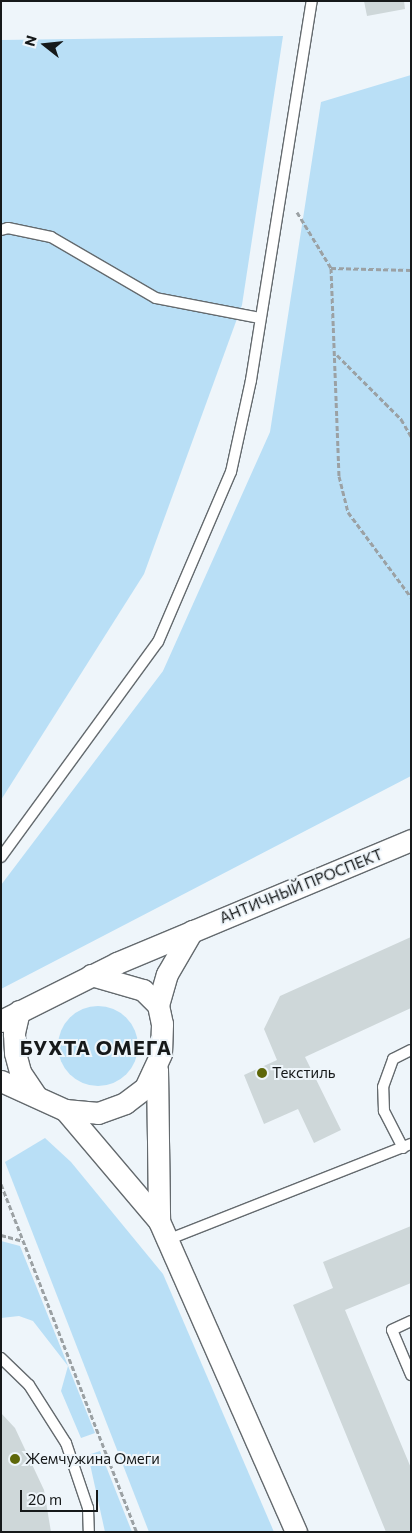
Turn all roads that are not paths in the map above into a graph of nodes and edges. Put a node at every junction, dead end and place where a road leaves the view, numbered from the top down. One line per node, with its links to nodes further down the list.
1 (312, 1): 3 (lane)
2 (1, 230): 3 (lane)
3 (260, 318): 5 (lane)
4 (411, 840): 6 (street, АНТИЧНЫЙ ПРОСПЕКТ)
5 (1, 857)
6 (192, 931): 7 (street, АНТИЧНЫЙ ПРОСПЕКТ); 8 (street)
7 (91, 975): 8 (street); 9 (street, АНТИЧНЫЙ ПРОСПЕКТ)
8 (158, 1005): 11 (street)
9 (10, 1016): 13 (street, АНТИЧНЫЙ ПРОСПЕКТ)
10 (411, 1050): 15 (lane)
11 (157, 1064): 14 (street); 16 (street)
12 (1, 1082): 13 (street)
13 (36, 1096): 14 (street)
14 (65, 1110): 16 (street)
15 (407, 1146): 16 (lane)
16 (163, 1230): 21 (street)
17 (411, 1321): 19 (lane)
18 (1, 1358): 20 (lane)
19 (411, 1375)
20 (89, 1532)
21 (296, 1532)

